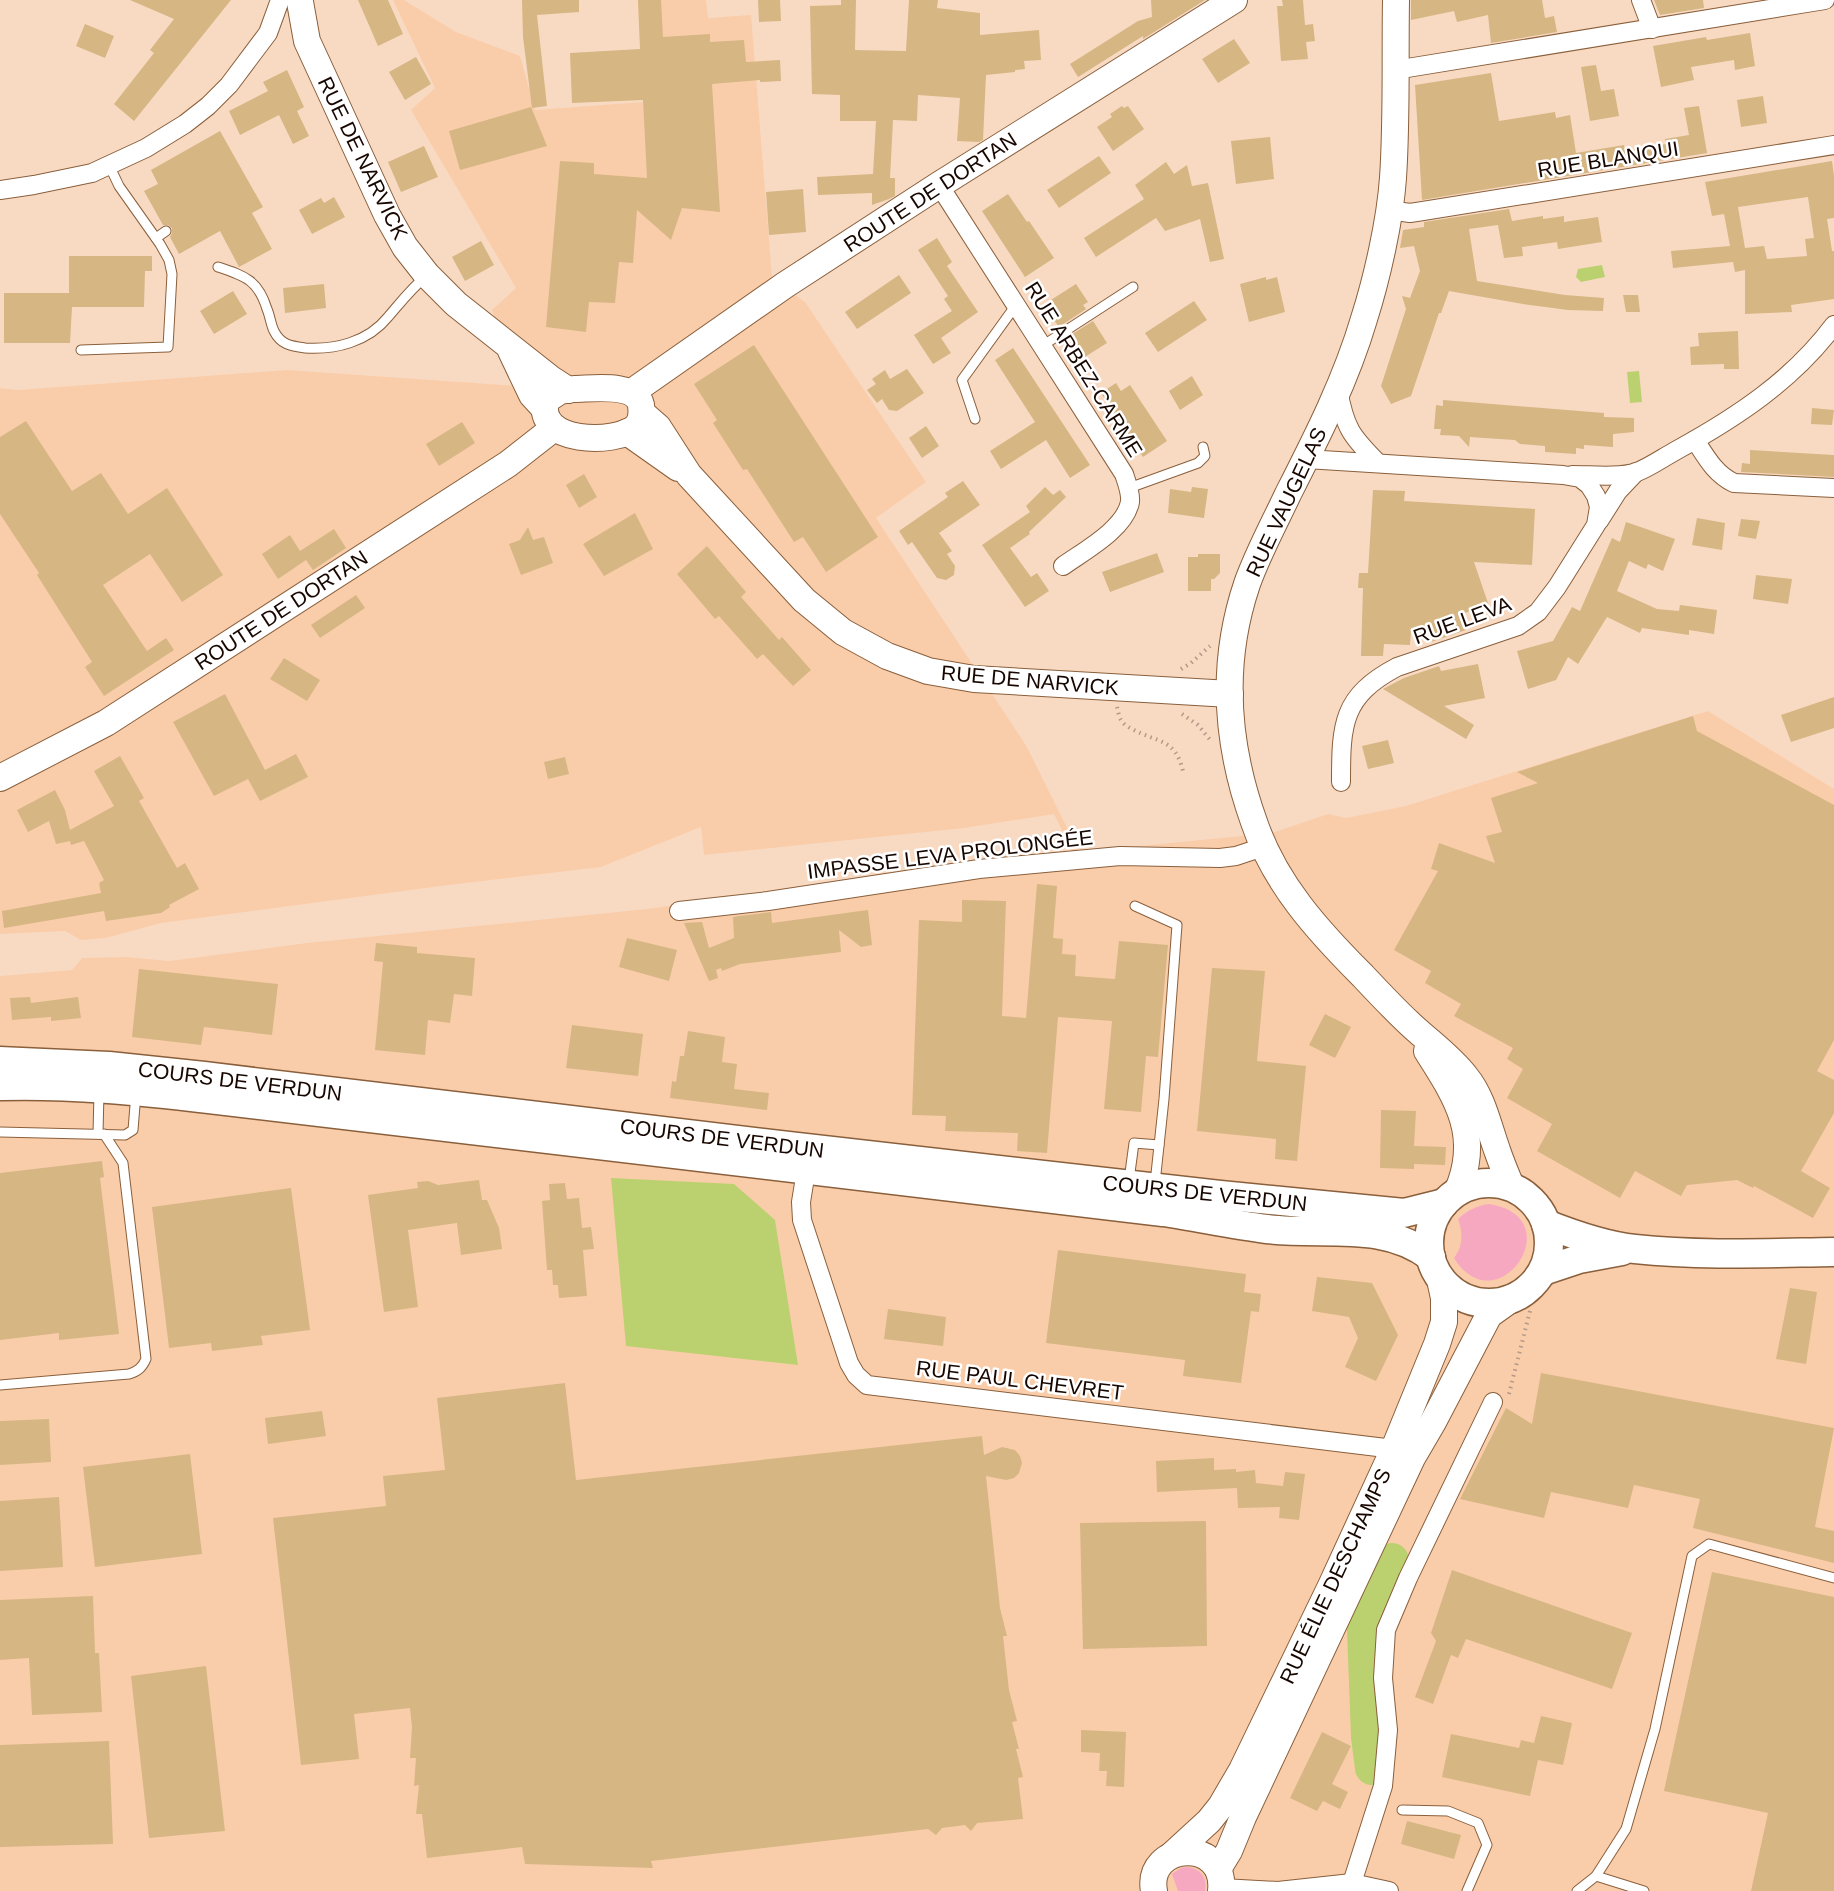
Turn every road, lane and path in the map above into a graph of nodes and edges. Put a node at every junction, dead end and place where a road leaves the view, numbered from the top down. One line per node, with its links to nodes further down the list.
1 (293, 0): 10 (street); 17 (main road, RUE DE NARVICK)
2 (1234, 0): 11 (main road, ROUTE DE DORTAN)
3 (1396, 0): 8 (main road, RUE VAUGELAS)
4 (1641, 0): 7 (street)
5 (1825, 0): 6 (street)
6 (1730, 7): 7 (street)
7 (1652, 29): 8 (street)
8 (1395, 70): 13 (main road, RUE VAUGELAS)
9 (1834, 145): 13 (street, RUE BLANQUI)
10 (109, 165): 12 (street); 15 (lane)
11 (939, 185): 19 (street, RUE ARBEZ-CARME); 26 (main road, ROUTE DE DORTAN)
12 (0, 190)
13 (1388, 210): 25 (main road, RUE VAUGELAS)
14 (166, 231): 15 (lane)
15 (156, 237): 23 (lane)
16 (218, 267): 17 (lane)
17 (428, 275): 21 (main road, RUE DE NARVICK)
18 (1132, 287): 22 (lane)
19 (1016, 305): 22 (street, RUE ARBEZ-CARME); 28 (lane)
20 (1834, 325): 29 (street)
21 (508, 346): 24 (main road, RUE DE NARVICK); 27 (main road, RUE DE NARVICK)
22 (1042, 346): 35 (street, RUE ARBEZ-CARME)
23 (81, 350)
24 (568, 390): 26 (main road); 27 (main road, ROUTE DE DORTAN)
25 (1338, 390): 31 (main road, RUE VAUGELAS); 32 (street)
26 (634, 412): 27 (main road); 41 (main road, RUE DE NARVICK)
27 (549, 418): 46 (main road, ROUTE DE DORTAN)
28 (975, 419)
29 (1695, 440): 33 (street); 36 (street)
30 (1203, 447): 35 (lane)
31 (1306, 459): 32 (street); 39 (main road, RUE VAUGELAS)
32 (1378, 463): 34 (street)
33 (1636, 472): 34 (street); 37 (street, RUE LEVA)
34 (1563, 475): 37 (street)
35 (1129, 488): 38 (street, RUE ARBEZ-CARME)
36 (1834, 488)
37 (1596, 525): 47 (street, RUE LEVA)
38 (1063, 566)
39 (1238, 618): 40 (path); 42 (main road, RUE VAUGELAS)
40 (1176, 672)
41 (1118, 688): 42 (main road, RUE DE NARVICK); 44 (path)
42 (1230, 694): 45 (main road, RUE VAUGELAS)
43 (1173, 711): 45 (path)
44 (1183, 771)
45 (1238, 773): 48 (main road, RUE VAUGELAS)
46 (0, 778)
47 (1341, 782)
48 (1258, 836): 50 (street, IMPASSE LEVA PROLONGÉE); 51 (main road, RUE VAUGELAS)
49 (1135, 906): 63 (lane)
50 (679, 911)
51 (1411, 1025): 65 (main road, RUE VAUGELAS); 67 (main road, RUE VAUGELAS)
52 (0, 1061): 54 (main road, COURS DE VERDUN)
53 (0, 1073): 54 (main road)
54 (174, 1073): 55 (main road, COURS DE VERDUN)
55 (204, 1076): 58 (main road); 59 (main road, COURS DE VERDUN)
56 (0, 1086): 57 (main road, COURS DE VERDUN)
57 (99, 1089): 58 (main road, COURS DE VERDUN); 62 (lane)
58 (145, 1092): 60 (main road, COURS DE VERDUN); 62 (lane)
59 (382, 1098): 60 (main road); 66 (main road, COURS DE VERDUN)
60 (278, 1107): 64 (main road, COURS DE VERDUN)
61 (0, 1132): 62 (lane)
62 (101, 1134): 73 (lane)
63 (1159, 1145): 66 (lane); 66 (lane)
64 (806, 1171): 71 (main road, COURS DE VERDUN); 75 (street, RUE PAUL CHEVRET)
65 (1511, 1186): 67 (main road); 68 (main road)
66 (1142, 1187): 67 (main road, COURS DE VERDUN)
67 (1451, 1197): 71 (main road)
68 (1546, 1224): 69 (main road); 72 (main road)
69 (1633, 1249): 70 (main road); 72 (main road)
70 (1834, 1252)
71 (1435, 1266): 72 (main road); 75 (main road, RUE ÉLIE DESCHAMPS)
72 (1527, 1287): 74 (path); 81 (main road, RUE ÉLIE DESCHAMPS)
73 (0, 1385)
74 (1493, 1402): 80 (street)
75 (1394, 1449): 78 (main road, RUE ÉLIE DESCHAMPS)
76 (1834, 1578): 79 (lane)
77 (1402, 1810): 85 (lane)
78 (1173, 1854): 81 (main road); 83 (main road, RUE ÉLIE DESCHAMPS)
79 (1596, 1876): 86 (lane); 87 (lane)
80 (1352, 1882): 82 (street); 84 (street)
81 (1220, 1883): 82 (street)
82 (1293, 1890)
83 (1154, 1891)
84 (1389, 1891)
85 (1467, 1891)
86 (1577, 1891)
87 (1644, 1891)

